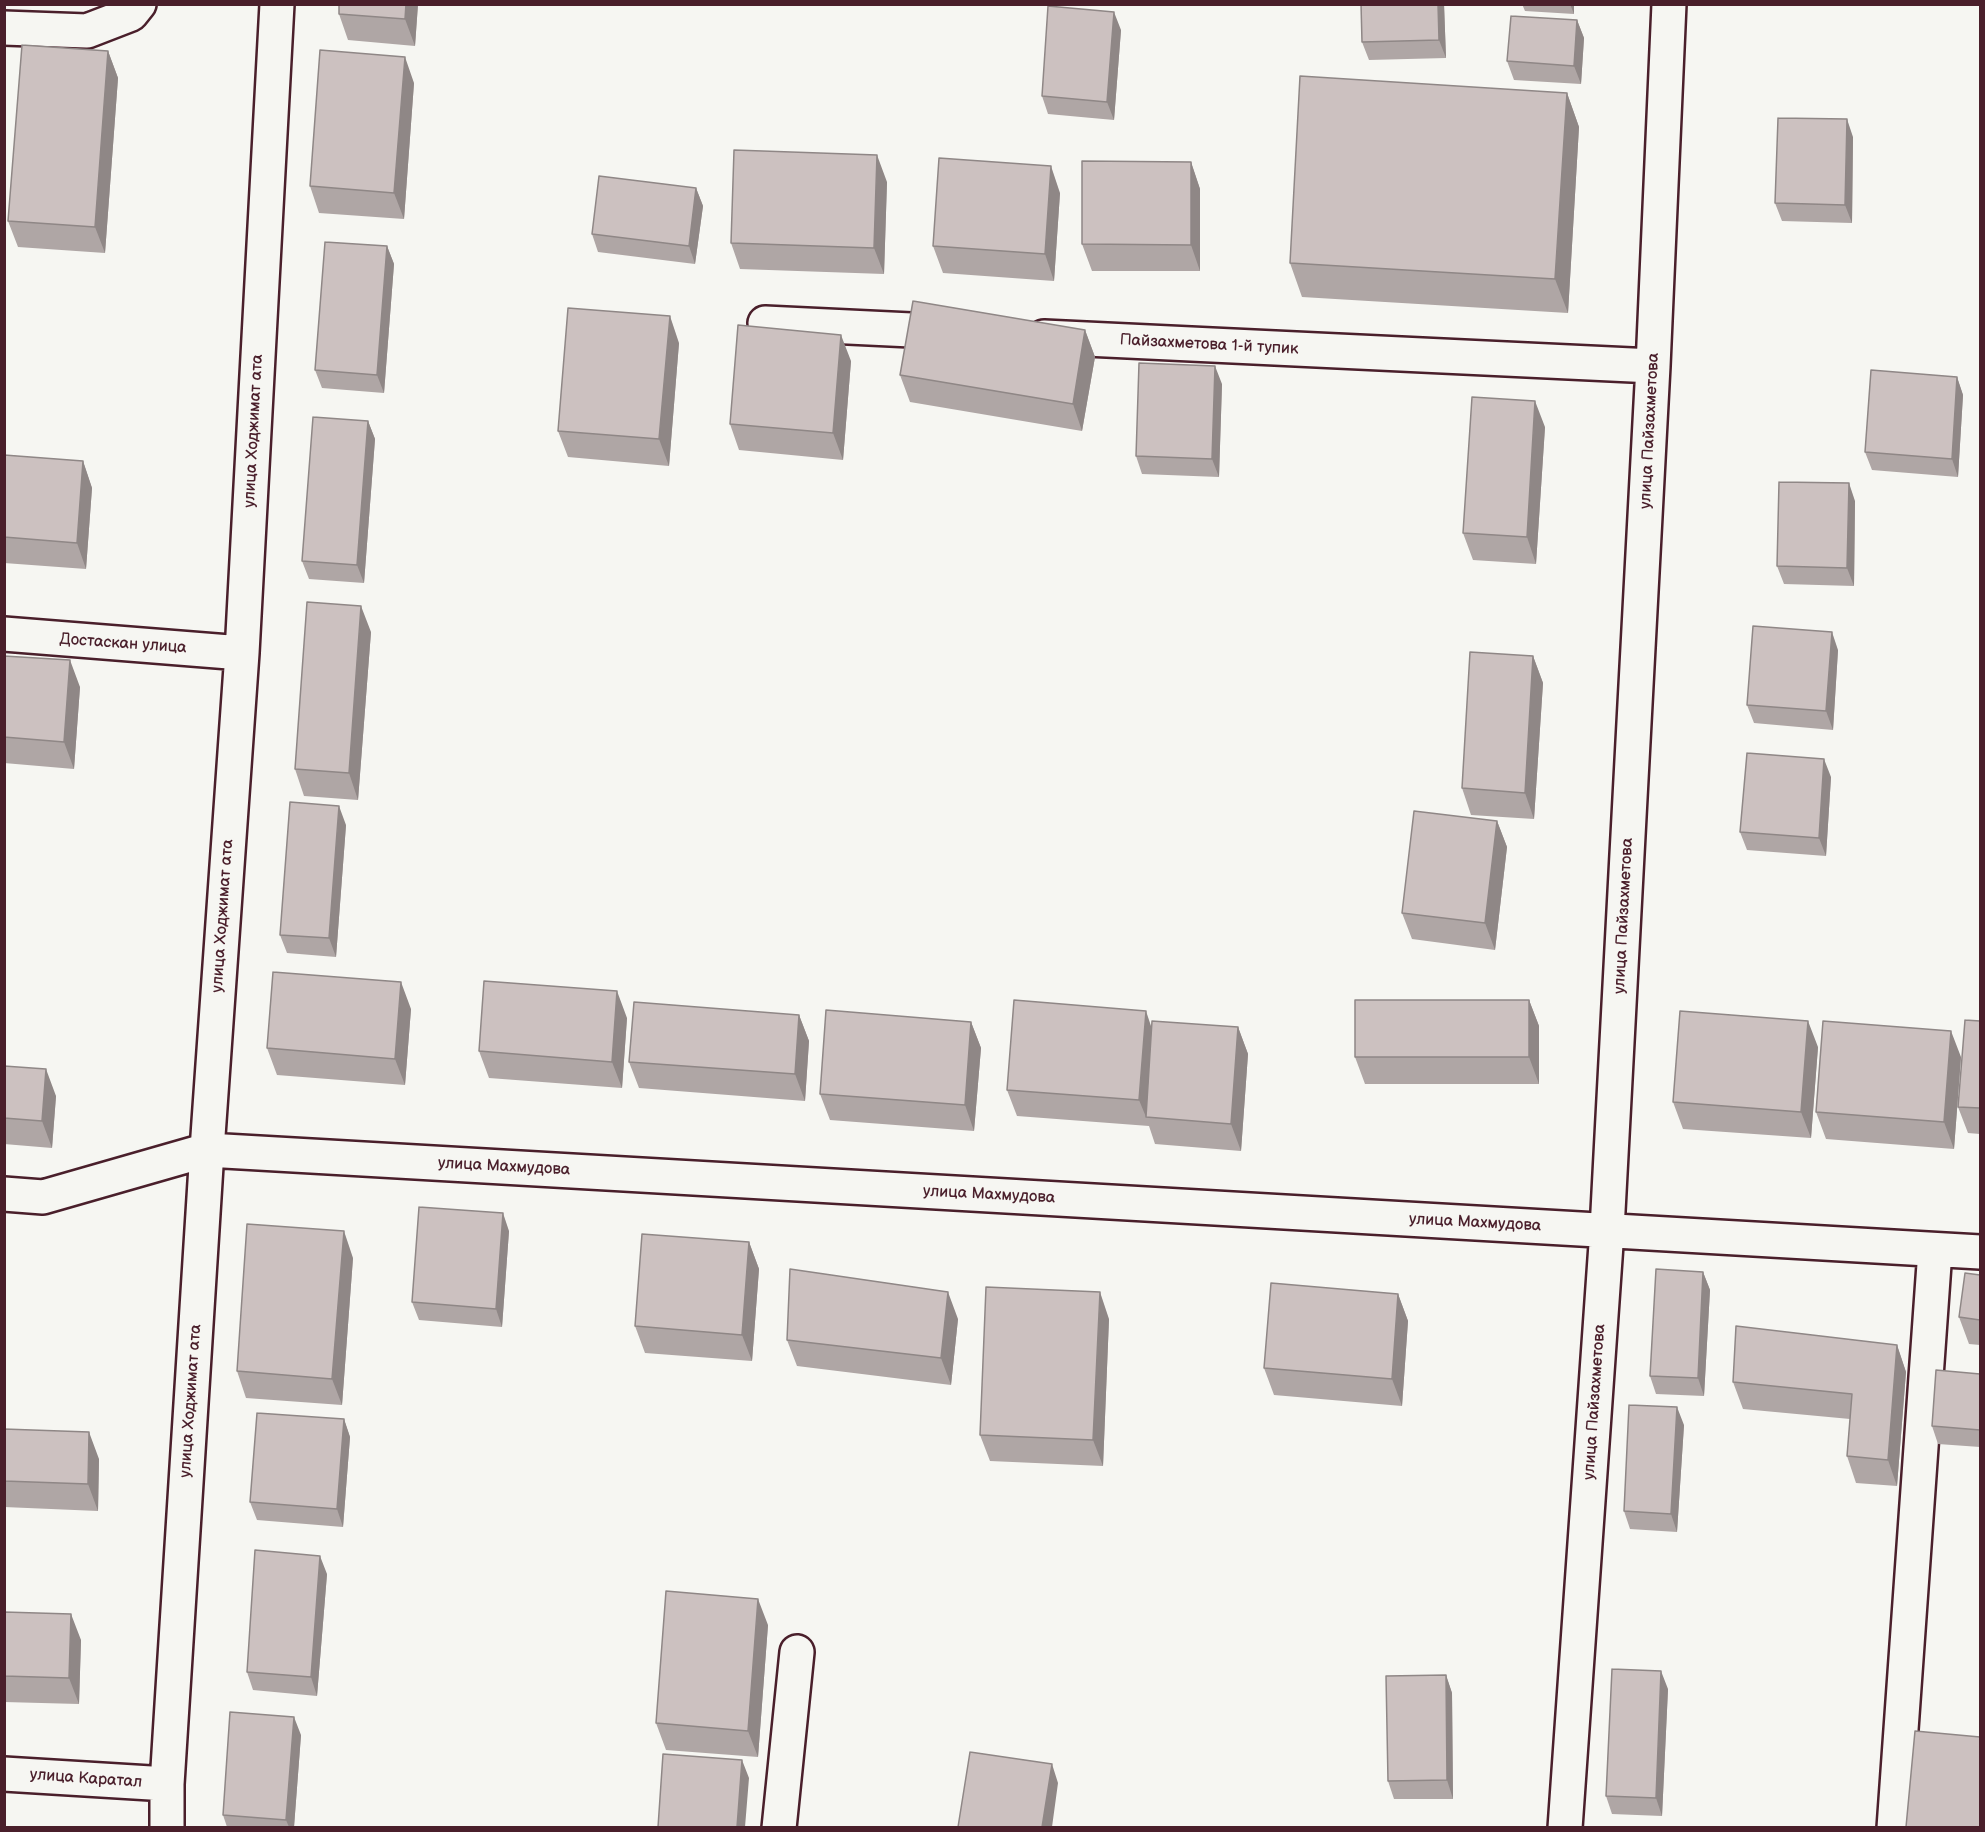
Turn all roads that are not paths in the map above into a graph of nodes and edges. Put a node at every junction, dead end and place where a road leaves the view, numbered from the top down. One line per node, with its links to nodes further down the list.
1 (139, 4): 4 (street)
2 (277, 4): 10 (street, улица Ходжимат ата)
3 (1669, 4): 8 (street, улица Пайзахметова)
4 (4, 28)
5 (765, 323): 6 (street)
6 (978, 334)
7 (1014, 335): 8 (street, Пайзахметова 1-й тупик)
8 (1653, 366): 13 (street, улица Пайзахметова)
9 (4, 634): 10 (street, Достаскан улица)
10 (242, 653): 11 (street, улица Ходжимат ата)
11 (207, 1150): 12 (street, улица Махмудова); 13 (street, улица Махмудова); 18 (street, улица Ходжимат ата)
12 (4, 1194)
13 (1608, 1230): 14 (street, улица Махмудова); 21 (street, улица Пайзахметова)
14 (1935, 1250): 15 (street, улица Махмудова); 22 (street)
15 (1980, 1252)
16 (797, 1652): 20 (street)
17 (4, 1774): 18 (street, улица Каратал)
18 (167, 1784): 19 (street, улица Ходжимат ата)
19 (167, 1827)
20 (779, 1827)
21 (1565, 1827)
22 (1894, 1827)

